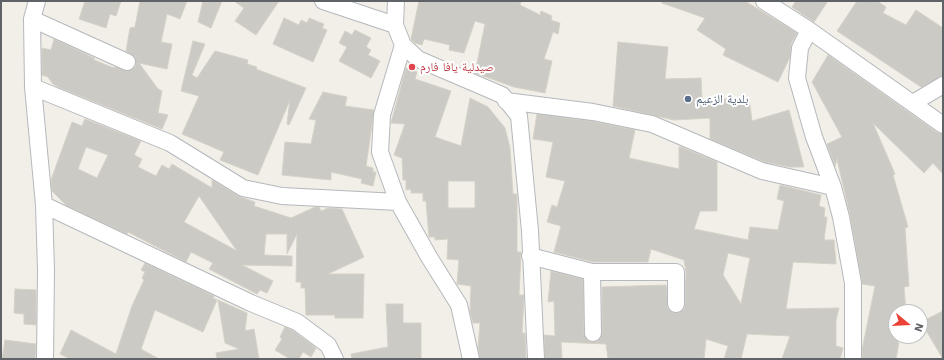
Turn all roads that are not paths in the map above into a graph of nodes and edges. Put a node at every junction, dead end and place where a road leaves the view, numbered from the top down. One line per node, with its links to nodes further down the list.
1 (37, 1): 5 (street)
2 (323, 1): 6 (street)
3 (396, 1): 6 (street)
4 (764, 1): 7 (street)
5 (32, 19): 9 (street); 11 (street)
6 (395, 24): 8 (street)
7 (809, 30): 13 (street); 15 (street)
8 (403, 45): 12 (street); 16 (street)
9 (128, 62)
10 (943, 85): 13 (street)
11 (33, 87): 16 (street); 17 (street)
12 (506, 101): 15 (street); 18 (street)
13 (913, 103): 14 (street)
14 (943, 125)
15 (833, 187): 26 (street)
16 (398, 202): 24 (street)
17 (44, 205): 22 (street); 23 (street)
18 (530, 256): 19 (street); 25 (street)
19 (592, 272): 20 (street); 21 (street)
20 (676, 304)
21 (593, 333)
22 (45, 359)
23 (335, 359)
24 (471, 359)
25 (536, 359)
26 (853, 359)

